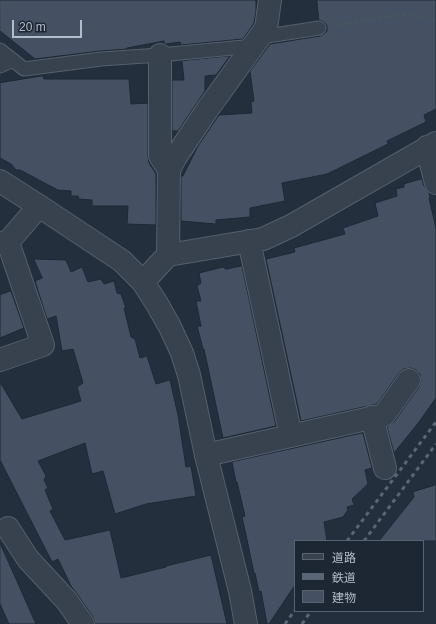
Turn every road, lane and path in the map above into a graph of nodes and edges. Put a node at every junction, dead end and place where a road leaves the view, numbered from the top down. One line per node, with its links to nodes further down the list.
1 (270, 0): 4 (street)
2 (436, 21): 3 (path)
3 (319, 28): 4 (lane)
4 (258, 41): 6 (lane); 10 (street)
5 (0, 50): 7 (lane)
6 (160, 55): 7 (lane); 10 (street)
7 (13, 60): 8 (lane)
8 (0, 66)
9 (432, 145): 12 (street); 14 (street)
10 (169, 170): 16 (street)
11 (0, 181): 13 (street)
12 (436, 183)
13 (39, 206): 15 (street); 17 (street)
14 (249, 241): 16 (street); 21 (street)
15 (4, 242): 18 (street)
16 (168, 255): 17 (street)
17 (143, 282): 22 (street)
18 (0, 360)
19 (409, 380): 20 (street)
20 (372, 418): 21 (street); 23 (street)
21 (291, 436): 22 (street)
22 (206, 455): 26 (street)
23 (385, 468)
24 (8, 528): 25 (street)
25 (83, 624)
26 (246, 624)

